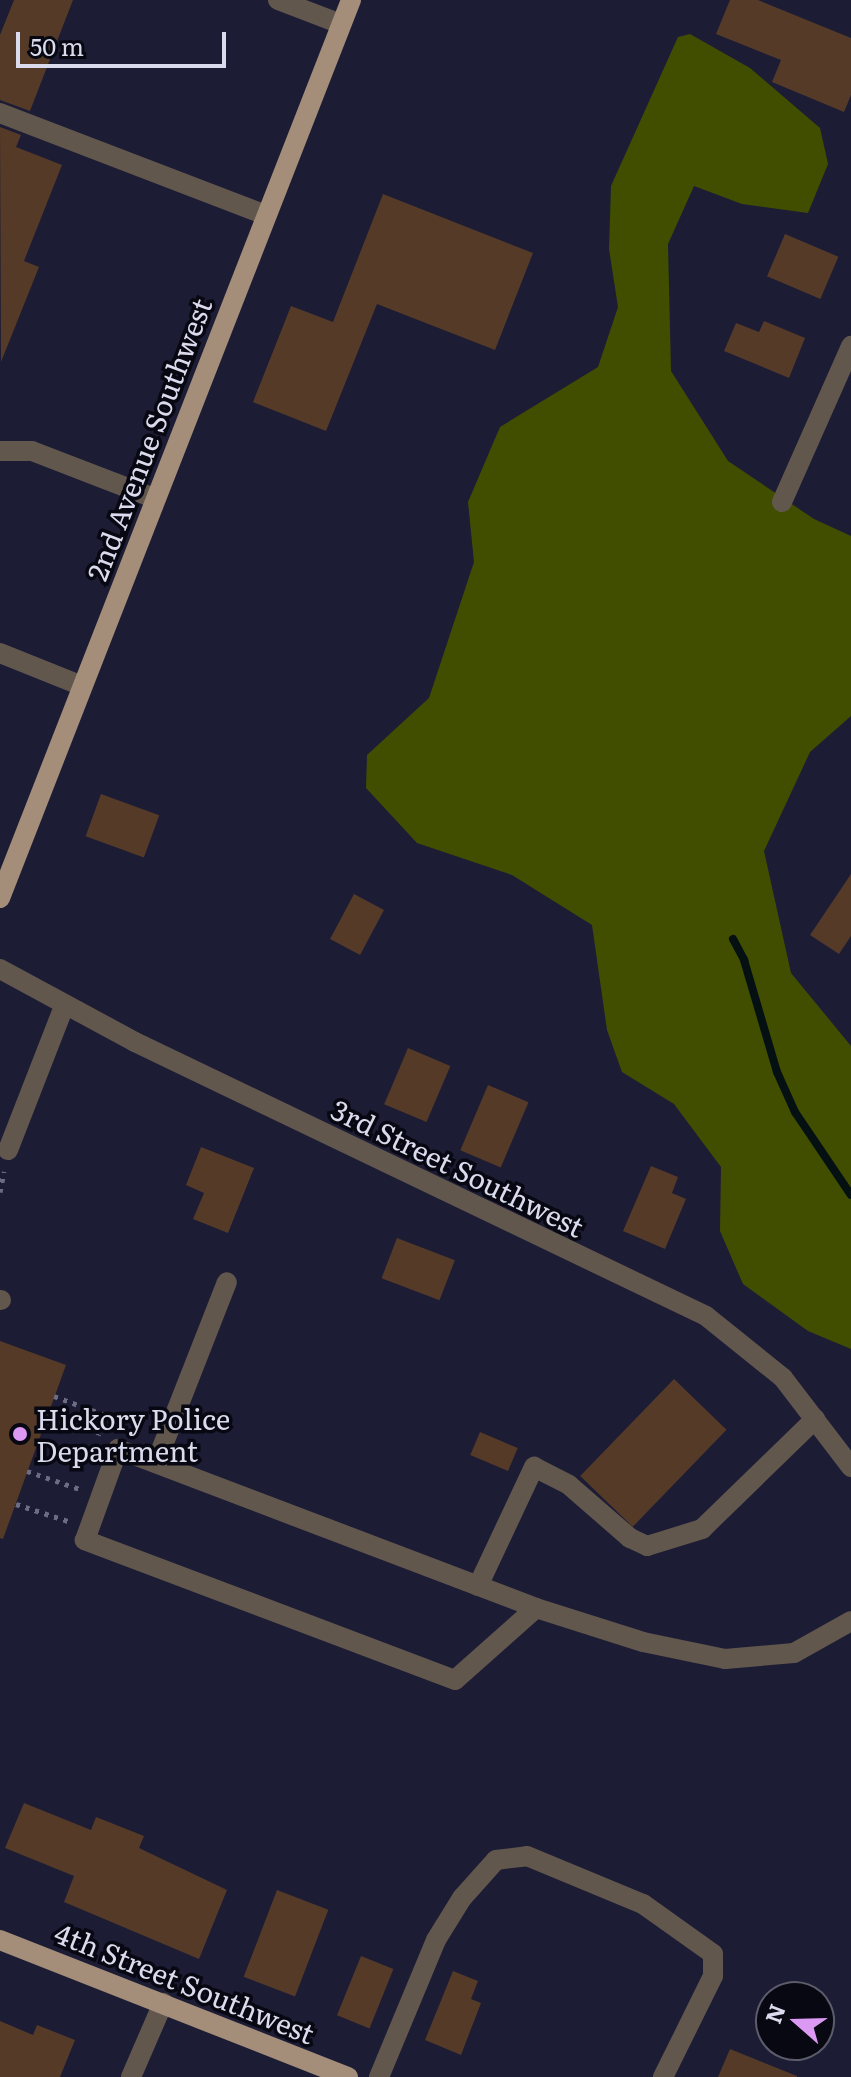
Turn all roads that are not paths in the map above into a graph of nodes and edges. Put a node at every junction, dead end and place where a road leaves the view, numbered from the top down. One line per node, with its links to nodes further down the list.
1 (278, 0): 3 (street)
2 (351, 0): 3 (main road, 2nd Avenue Southwest)
3 (341, 24): 5 (main road, 2nd Avenue Southwest)
4 (0, 113): 5 (street)
5 (266, 215): 8 (main road, 2nd Avenue Southwest)
6 (851, 346): 9 (street)
7 (0, 451): 8 (street)
8 (154, 498): 11 (main road, 2nd Avenue Southwest)
9 (782, 502)
10 (0, 653): 11 (street)
11 (82, 686): 12 (main road, 2nd Avenue Southwest)
12 (0, 898)
13 (0, 969): 14 (street, 3rd Street Southwest)
14 (64, 1006): 15 (street); 17 (street, 3rd Street Southwest)
15 (8, 1150)
16 (227, 1282): 18 (street)
17 (815, 1419): 19 (street, 3rd Street Southwest); 20 (street)
18 (156, 1463): 20 (street); 21 (street)
19 (851, 1467)
20 (478, 1586): 21 (street)
21 (536, 1608): 22 (street)
22 (851, 1621)
23 (0, 1940): 24 (main road, 4th Street Southwest)
24 (163, 2003): 25 (street); 26 (main road, 4th Street Southwest)
25 (131, 2077)
26 (348, 2077)
27 (379, 2077): 28 (street)
28 (663, 2077)

